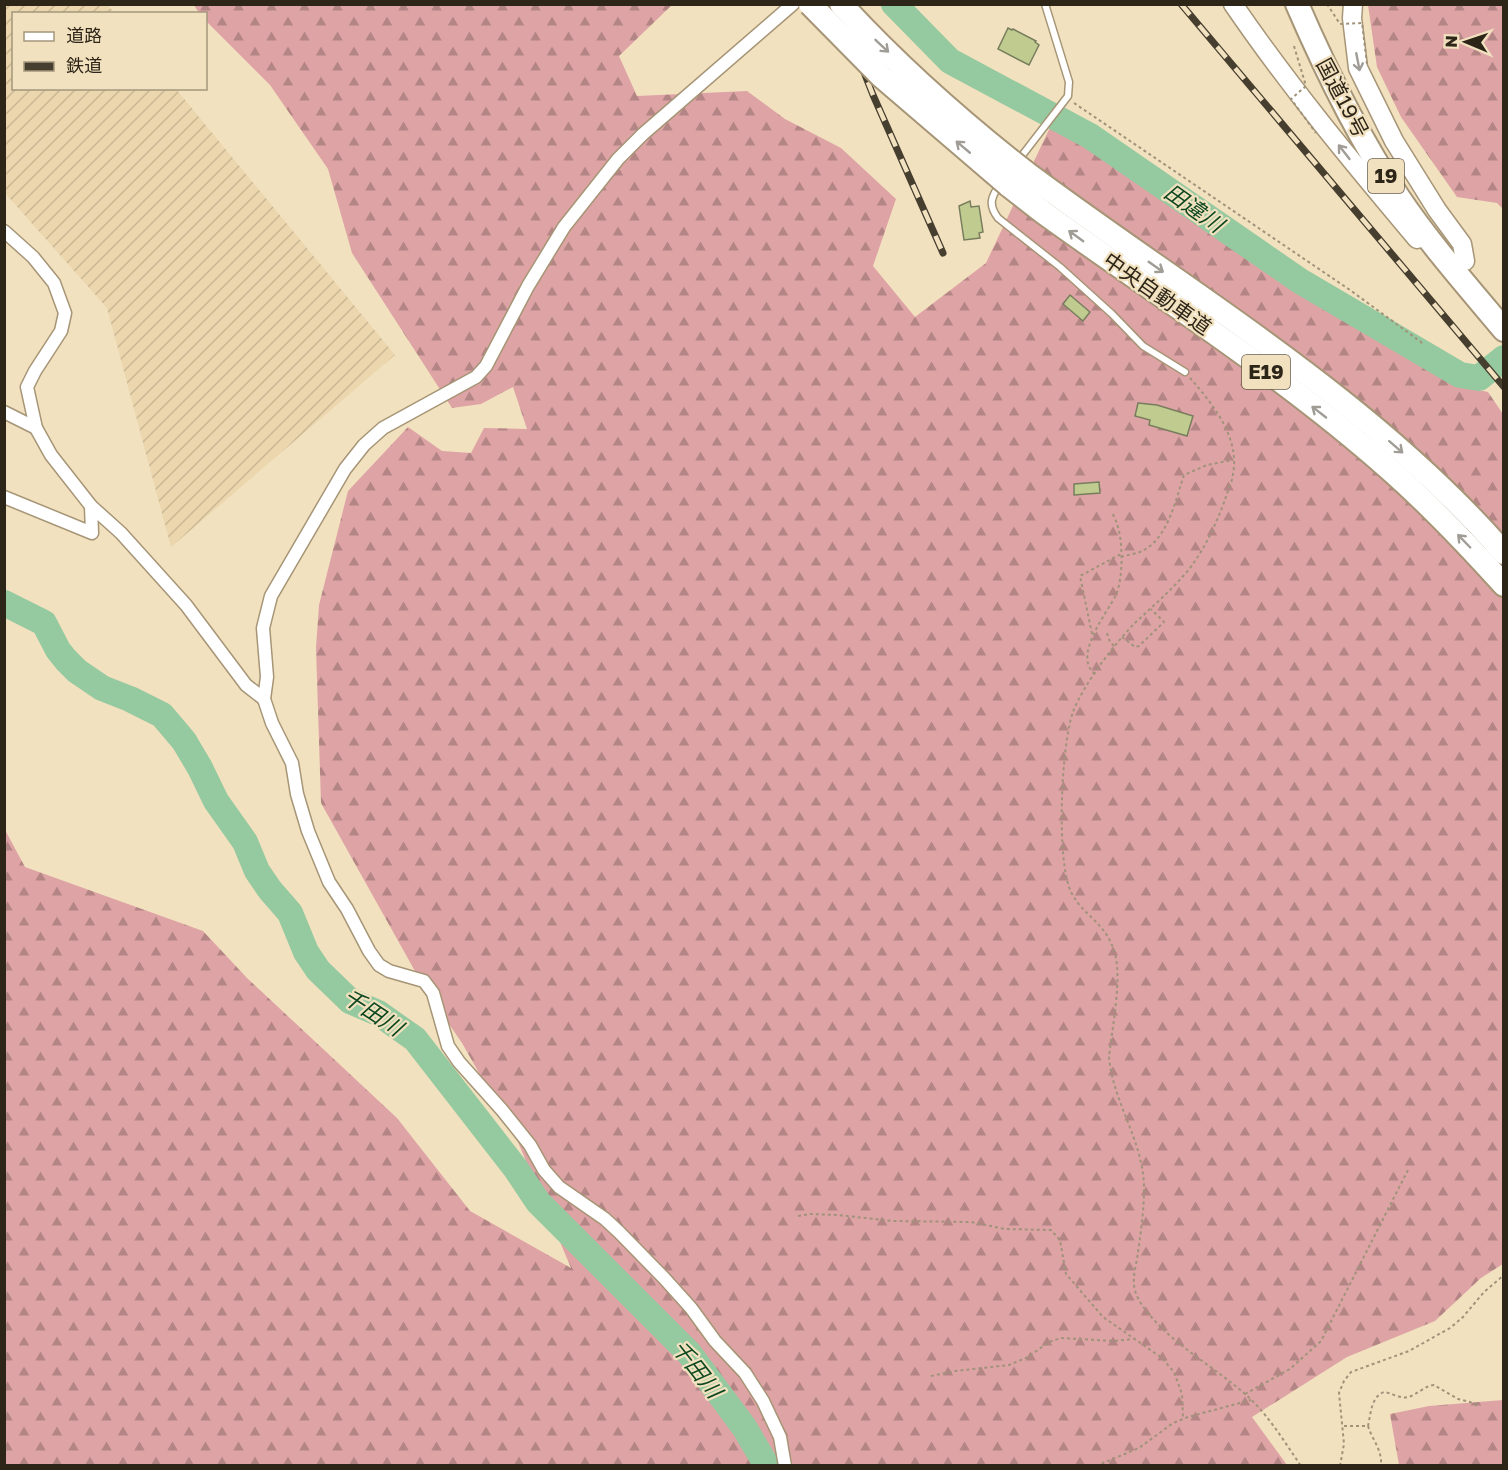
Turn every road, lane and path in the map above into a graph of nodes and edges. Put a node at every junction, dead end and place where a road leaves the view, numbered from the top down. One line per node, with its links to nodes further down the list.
1 (793, 4): 37 (street)
2 (810, 4): 14 (highway, 中央自動車道 / E19, one-way to 2, bridge)
3 (1046, 4): 12 (lane)
4 (1233, 4): 19 (street, one-way to 4)
5 (1297, 4): 18 (highway, 国道19号 / 19)
6 (1311, 4): 16 (highway, 国道19号 / 19)
7 (1327, 4): 11 (path, bridge)
8 (1353, 4): 16 (street, one-way to 16)
9 (847, 8): 14 (highway, 中央自動車道 / E19, one-way to 14, bridge)
10 (1294, 46): 13 (path, bridge)
11 (1367, 64)
12 (1065, 100): 14 (lane); 20 (path)
13 (1316, 133)
14 (1012, 175): 21 (lane); 28 (highway, 中央自動車道 / E19, one-way to 28); 30 (highway, 中央自動車道 / E19, one-way to 14)
15 (4, 231): 23 (street)
16 (1465, 261): 17 (highway, 国道19号 / 19)
17 (1503, 308)
18 (1503, 330)
19 (1503, 341)
20 (1423, 345)
21 (1185, 372): 24 (path)
22 (4, 412): 23 (street)
23 (36, 428): 26 (street)
24 (1234, 460): 29 (path); 31 (path)
25 (4, 497): 26 (street)
26 (91, 506): 37 (street)
27 (1112, 513): 29 (path)
28 (1503, 553)
29 (1121, 556): 33 (path); 33 (path)
30 (1503, 585)
31 (1151, 609): 34 (path); 34 (path)
32 (1107, 633): 35 (path)
33 (1092, 635): 36 (path)
34 (1122, 637): 35 (path)
35 (1114, 646): 36 (path)
36 (1095, 674): 43 (path)
37 (264, 699): 49 (street)
38 (1409, 1168): 43 (path)
39 (798, 1216): 41 (path)
40 (1503, 1275): 47 (path)
41 (1134, 1339): 42 (path); 46 (path)
42 (931, 1376)
43 (1245, 1394): 44 (path)
44 (1251, 1400): 46 (path); 51 (path)
45 (1478, 1406): 48 (path)
46 (1183, 1419): 50 (path)
47 (1344, 1426): 48 (path); 52 (path)
48 (1368, 1426): 53 (path)
49 (785, 1466)
50 (1096, 1466)
51 (1301, 1466)
52 (1340, 1466)
53 (1381, 1466)

